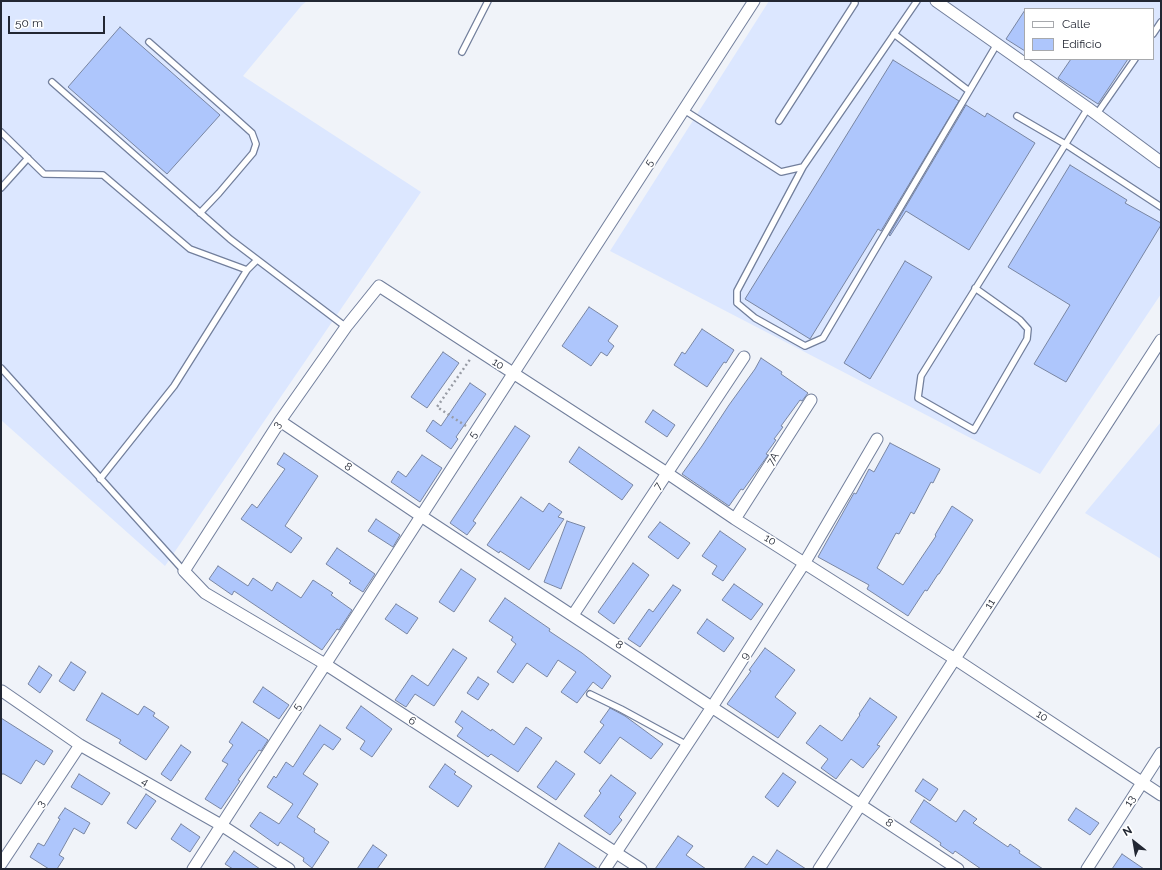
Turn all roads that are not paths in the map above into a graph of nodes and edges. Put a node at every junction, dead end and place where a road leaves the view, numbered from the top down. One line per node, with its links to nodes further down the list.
1 (488, 1): 11 (lane)
2 (754, 1): 16 (street, 5)
3 (854, 1): 19 (lane)
4 (917, 1): 8 (lane)
5 (936, 1): 10 (street)
6 (1161, 22): 7 (lane)
7 (1154, 32)
8 (894, 34): 14 (lane); 24 (lane)
9 (149, 42): 27 (lane)
10 (997, 44): 14 (lane); 15 (street)
11 (462, 52)
12 (1134, 60): 17 (lane)
13 (52, 82): 27 (lane)
14 (969, 91): 24 (lane)
15 (1088, 108): 17 (street); 21 (lane)
16 (684, 110): 24 (lane); 36 (street, 5)
17 (1096, 115): 23 (street)
18 (1017, 116): 21 (lane)
19 (778, 121)
20 (1, 132): 22 (lane)
21 (1065, 144): 26 (lane); 31 (lane)
22 (28, 158): 25 (lane); 29 (lane)
23 (1161, 162)
24 (803, 167)
25 (1, 188)
26 (1161, 207)
27 (200, 213): 28 (lane)
28 (257, 260): 29 (lane); 32 (lane)
29 (247, 270): 41 (lane)
30 (379, 286): 32 (street, 3); 36 (street, 10)
31 (975, 288): 31 (lane)
32 (346, 327): 38 (street, 3)
33 (1161, 340): 47 (street, 11)
34 (744, 358): 40 (street, 7)
35 (1, 368): 41 (lane)
36 (513, 373): 40 (street, 10); 42 (street, 5)
37 (811, 400): 43 (street, 7A)
38 (280, 421): 42 (street, 8); 45 (street, 3)
39 (877, 439): 44 (street, 9)
40 (667, 473): 43 (street, 10); 46 (street, 7)
41 (100, 479): 45 (lane)
42 (421, 516): 46 (street, 8); 48 (street, 5)
43 (736, 519): 44 (street, 10)
44 (805, 562): 47 (street, 10); 51 (street, 9)
45 (184, 571): 48 (street, 6)
46 (573, 615): 51 (street, 8)
47 (954, 659): 55 (street, 10); 57 (street, 11)
48 (325, 664): 58 (street, 5); 59 (street, 6)
49 (2, 690): 52 (street, 4)
50 (590, 694): 53 (lane)
51 (712, 707): 53 (street, 9); 57 (street, 8)
52 (80, 745): 58 (street, 4); 60 (street, 3)
53 (687, 745): 59 (street, 9)
54 (1161, 753): 55 (street, 13)
55 (1142, 783): 56 (street, 10); 67 (street, 13)
56 (1161, 795)
57 (860, 804): 65 (street, 11); 66 (street, 8)
58 (221, 825): 61 (street, 5); 62 (street, 4)
59 (616, 853): 63 (street, 9); 64 (street, 6)
60 (1, 864)
61 (193, 869)
62 (289, 869)
63 (605, 869)
64 (641, 869)
65 (819, 869)
66 (958, 869)
67 (1087, 869)

